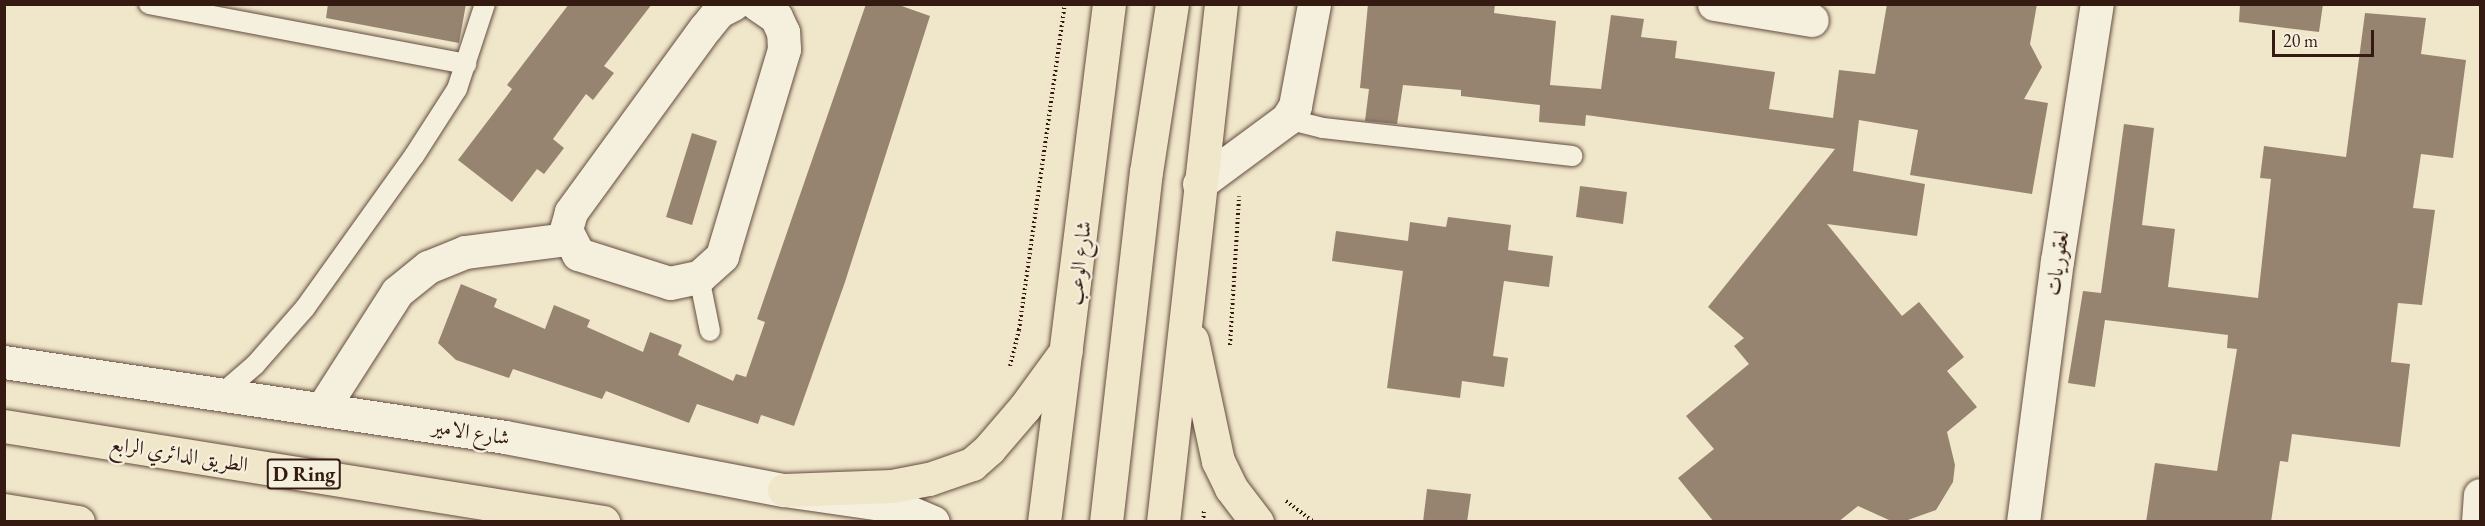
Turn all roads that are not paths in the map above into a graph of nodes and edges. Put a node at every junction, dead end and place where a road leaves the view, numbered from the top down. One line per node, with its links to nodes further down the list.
1 (149, 4): 12 (lane)
2 (485, 4): 12 (lane)
3 (733, 4): 16 (street)
4 (1109, 4): 20 (main road, شارع الوعب)
5 (1172, 4): 34 (main road)
6 (1221, 4): 15 (main road)
7 (1314, 4): 13 (street)
8 (1714, 4): 11 (street)
9 (2097, 4): 38 (street, لعقوريات)
10 (775, 9): 17 (street)
11 (1812, 20)
12 (466, 64): 22 (lane)
13 (1287, 119): 14 (lane); 15 (street)
14 (1572, 156)
15 (1199, 184): 18 (main road)
16 (567, 239): 17 (street); 23 (street)
17 (699, 277): 19 (lane)
18 (1186, 306): 25 (main road); 37 (main road)
19 (710, 331)
20 (1068, 347): 26 (main road); 33 (main road, شارع الوعب)
21 (4, 362): 22 (street, شارع الامير)
22 (219, 396): 23 (street, شارع الامير)
23 (322, 410): 26 (street, شارع الامير)
24 (4, 426): 30 (main road, الطريق الدائري الرابع / D Ring)
25 (1166, 483): 35 (main road); 36 (main road)
26 (784, 490): 31 (street); 32 (street, شارع الامير)
27 (2481, 495): 39 (street)
28 (4, 510): 29 (main road)
29 (78, 522)
30 (603, 522)
31 (843, 522)
32 (933, 522)
33 (1044, 522)
34 (1106, 522)
35 (1155, 522)
36 (1163, 522)
37 (1257, 522)
38 (2023, 522)
39 (2478, 522)

